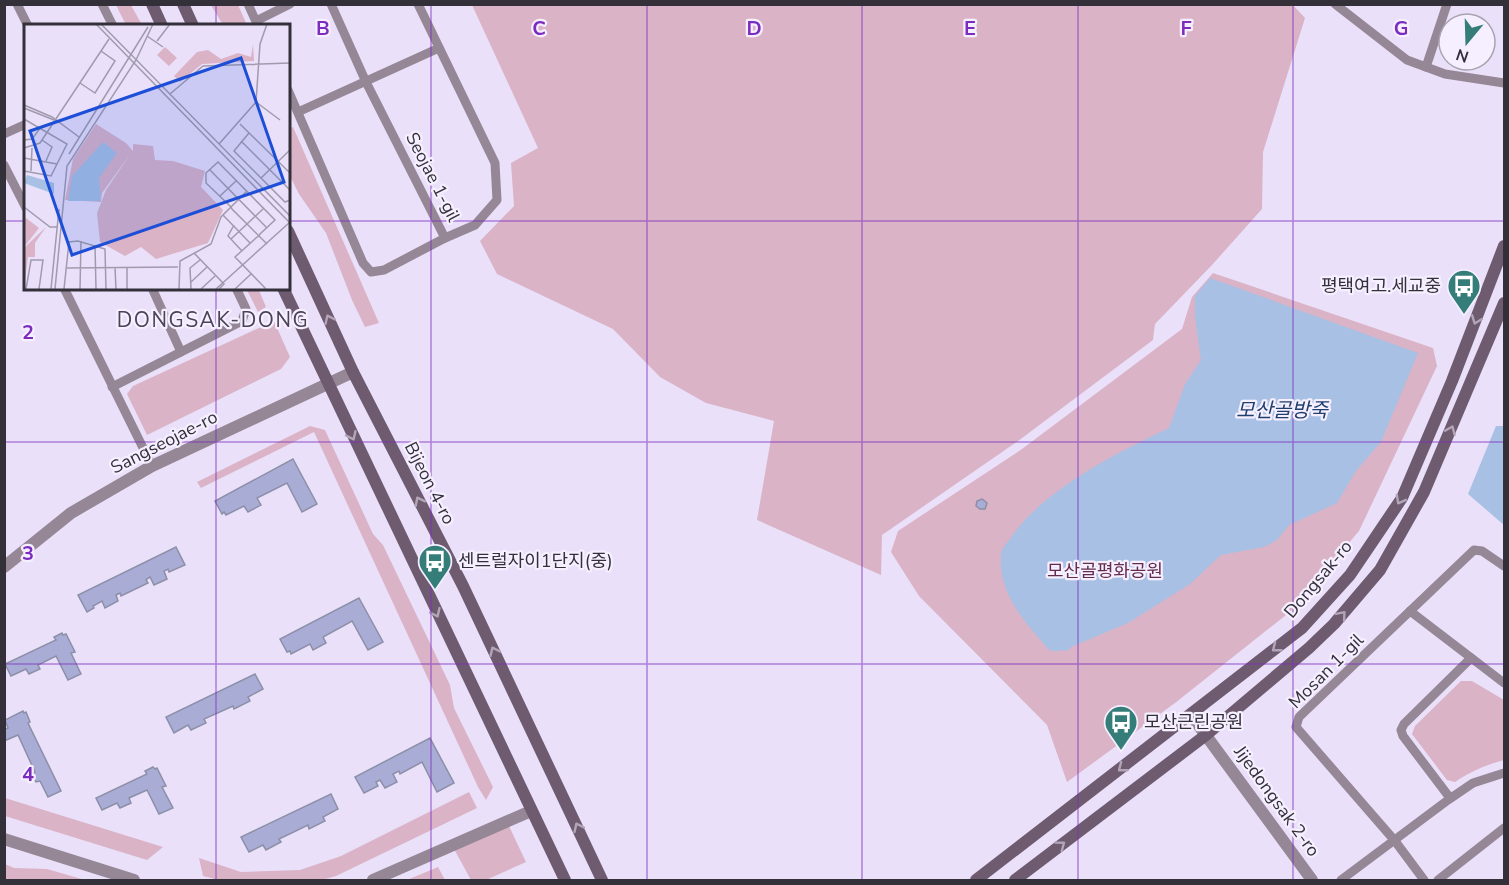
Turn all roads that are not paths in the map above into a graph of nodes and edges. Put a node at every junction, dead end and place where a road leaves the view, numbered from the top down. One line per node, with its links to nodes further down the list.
1 (17, 4): 13 (street)
2 (102, 4): 14 (street)
3 (152, 4): 15 (main road)
4 (183, 4): 16 (main road)
5 (248, 4): 12 (street)
6 (290, 4): 12 (street)
7 (331, 4): 19 (street, Seojae 1-gil)
8 (418, 4): 17 (street)
9 (1335, 4): 11 (street)
10 (1447, 4): 18 (street)
11 (1347, 9): 18 (street)
12 (257, 23)
13 (27, 24)
14 (112, 24)
15 (161, 24)
16 (192, 24)
17 (439, 48): 19 (street); 28 (street)
18 (1426, 67): 20 (street)
19 (366, 82): 22 (street); 28 (street, Seojae 1-gil)
20 (1504, 84)
21 (290, 94): 22 (street, Seojae 1-gil)
22 (298, 112): 28 (street, Seojae 1-gil)
23 (24, 125): 24 (street)
24 (4, 134)
25 (4, 165): 26 (street)
26 (24, 204)
27 (290, 235): 36 (main road, Bijeon 4-ro, one-way to 27)
28 (445, 238)
29 (1504, 246): 45 (main road, Dongsak-ro, one-way to 45)
30 (65, 290): 38 (street)
31 (153, 290): 35 (street)
32 (237, 290): 35 (street)
33 (284, 290): 37 (main road)
34 (1504, 303): 46 (main road, one-way to 34)
35 (181, 352): 38 (street)
36 (353, 372): 37 (street, Sangseojae-ro); 56 (main road, Bijeon 4-ro, one-way to 36)
37 (327, 384): 39 (street, Sangseojae-ro); 49 (main road, one-way to 49)
38 (112, 387): 39 (street)
39 (152, 466): 41 (street, Sangseojae-ro)
40 (1504, 566): 42 (street, Mosan 1-gil)
41 (4, 567)
42 (1410, 611): 43 (street); 52 (street, Mosan 1-gil)
43 (1471, 658): 44 (street); 48 (street)
44 (1504, 683)
45 (1191, 715): 46 (street, Jijedongsak 2-ro); 57 (main road, Dongsak-ro, one-way to 57)
46 (1206, 735): 58 (main road, one-way to 46); 59 (street, Jijedongsak 2-ro)
47 (1504, 773): 48 (street)
48 (1450, 798): 52 (street)
49 (531, 811): 54 (street); 55 (main road)
50 (1504, 828): 62 (street)
51 (4, 839): 53 (street)
52 (1395, 841): 60 (street); 61 (street, Mosan 1-gil)
53 (134, 880)
54 (373, 880)
55 (565, 880)
56 (602, 880)
57 (976, 880)
58 (1015, 880)
59 (1312, 880)
60 (1341, 880)
61 (1424, 880)
62 (1438, 880)

